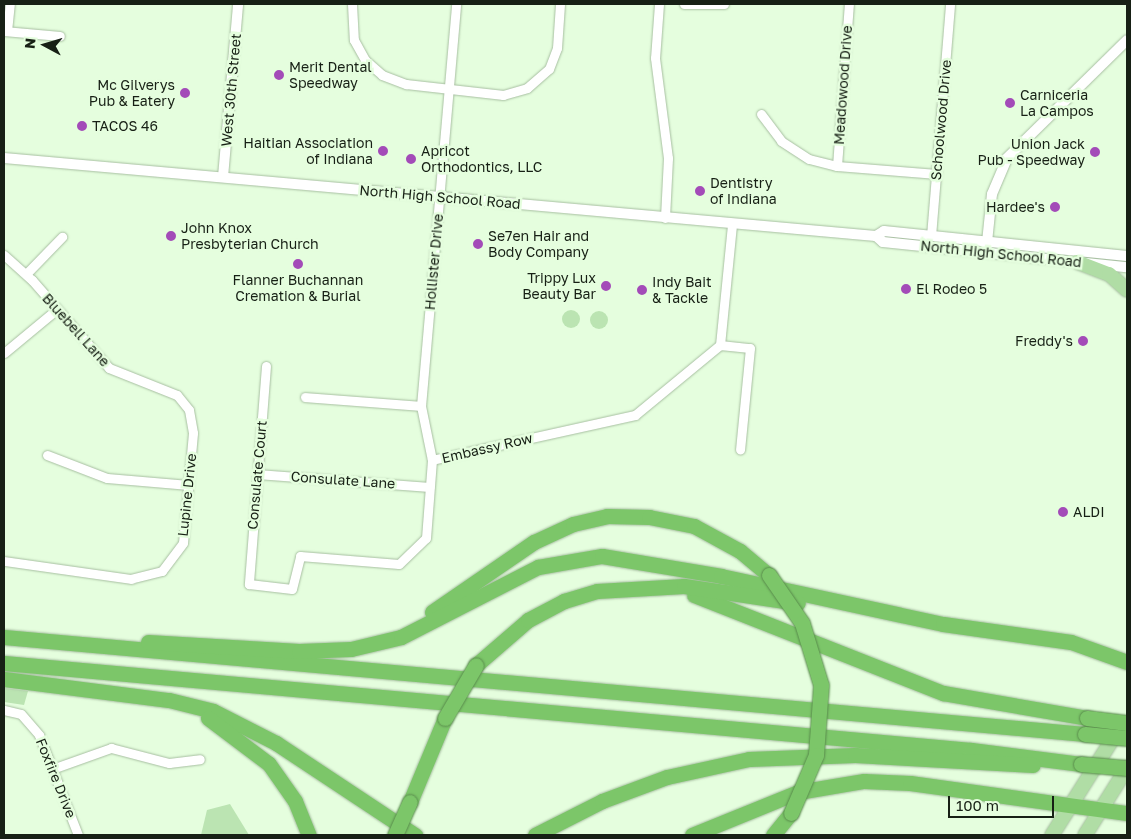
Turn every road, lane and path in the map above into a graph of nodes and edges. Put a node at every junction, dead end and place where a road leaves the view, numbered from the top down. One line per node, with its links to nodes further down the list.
1 (10, 4): 11 (street)
2 (238, 4): 19 (street, West 30th Street)
3 (352, 4): 14 (street)
4 (456, 4): 14 (street, Hollister Drive)
5 (560, 4): 14 (street)
6 (659, 4): 21 (street)
7 (684, 4): 8 (street)
8 (724, 4)
9 (849, 4): 17 (street, Meadowood Drive)
10 (950, 4): 18 (street, Schoolwood Drive)
11 (6, 31): 12 (street)
12 (60, 36)
13 (1127, 40): 26 (street)
14 (448, 89): 20 (street, Hollister Drive)
15 (761, 114): 17 (street)
16 (4, 158): 19 (street, North High School Road)
17 (837, 166): 18 (street)
18 (937, 174): 24 (street, Schoolwood Drive)
19 (223, 177): 20 (street, North High School Road)
20 (440, 197): 21 (street, North High School Road); 39 (street, Hollister Drive)
21 (665, 218): 22 (street, North High School Road)
22 (732, 224): 23 (street, North High School Road); 34 (street)
23 (876, 236): 24 (street, North High School Road); 26 (street, North High School Road)
24 (931, 236): 26 (street, North High School Road)
25 (62, 238): 31 (street)
26 (986, 247): 28 (street, North High School Road); 29 (street, North High School Road)
27 (4, 255): 31 (street, Bluebell Lane)
28 (1127, 256)
29 (1077, 262): 30 (street, North High School Road); 32 (main road)
30 (1127, 267)
31 (26, 274): 33 (street, Bluebell Lane)
32 (1127, 290)
33 (57, 309): 35 (street); 38 (street, Bluebell Lane)
34 (720, 345): 40 (street); 42 (street, Embassy Row)
35 (4, 353)
36 (266, 366): 43 (street, Consulate Court)
37 (305, 396): 39 (street)
38 (184, 402): 44 (street, Lupine Drive)
39 (422, 406): 42 (street, Hollister Drive)
40 (740, 450)
41 (47, 454): 44 (street)
42 (432, 460): 45 (street, Embassy Row)
43 (257, 474): 45 (street, Consulate Lane); 47 (street, Consulate Court)
44 (189, 485): 46 (street, Lupine Drive)
45 (430, 487): 47 (street, Embassy Row)
46 (4, 561)
47 (249, 584)
48 (659, 587): 49 (highway); 59 (highway, bridge); 70 (highway, bridge)
49 (943, 624): 51 (highway); 54 (highway)
50 (4, 637): 52 (highway)
51 (388, 640): 52 (highway); 74 (highway, bridge)
52 (79, 644): 60 (highway, bridge)
53 (4, 662): 62 (highway)
54 (1127, 662)
55 (4, 679): 56 (highway)
56 (145, 698): 69 (highway); 71 (highway)
57 (4, 710): 64 (street, Foxfire Drive)
58 (1127, 716): 65 (main road)
59 (1127, 723)
60 (1127, 738)
61 (200, 759): 64 (street)
62 (1081, 764): 63 (highway, bridge); 72 (highway)
63 (1127, 768): 66 (main road)
64 (52, 769): 68 (street, Foxfire Drive)
65 (1073, 803): 66 (highway); 73 (highway); 75 (main road)
66 (1102, 808): 67 (highway); 76 (main road)
67 (1127, 813)
68 (78, 835)
69 (309, 835)
70 (395, 835)
71 (415, 835)
72 (535, 835)
73 (692, 835)
74 (773, 835)
75 (1052, 835)
76 (1085, 835)

